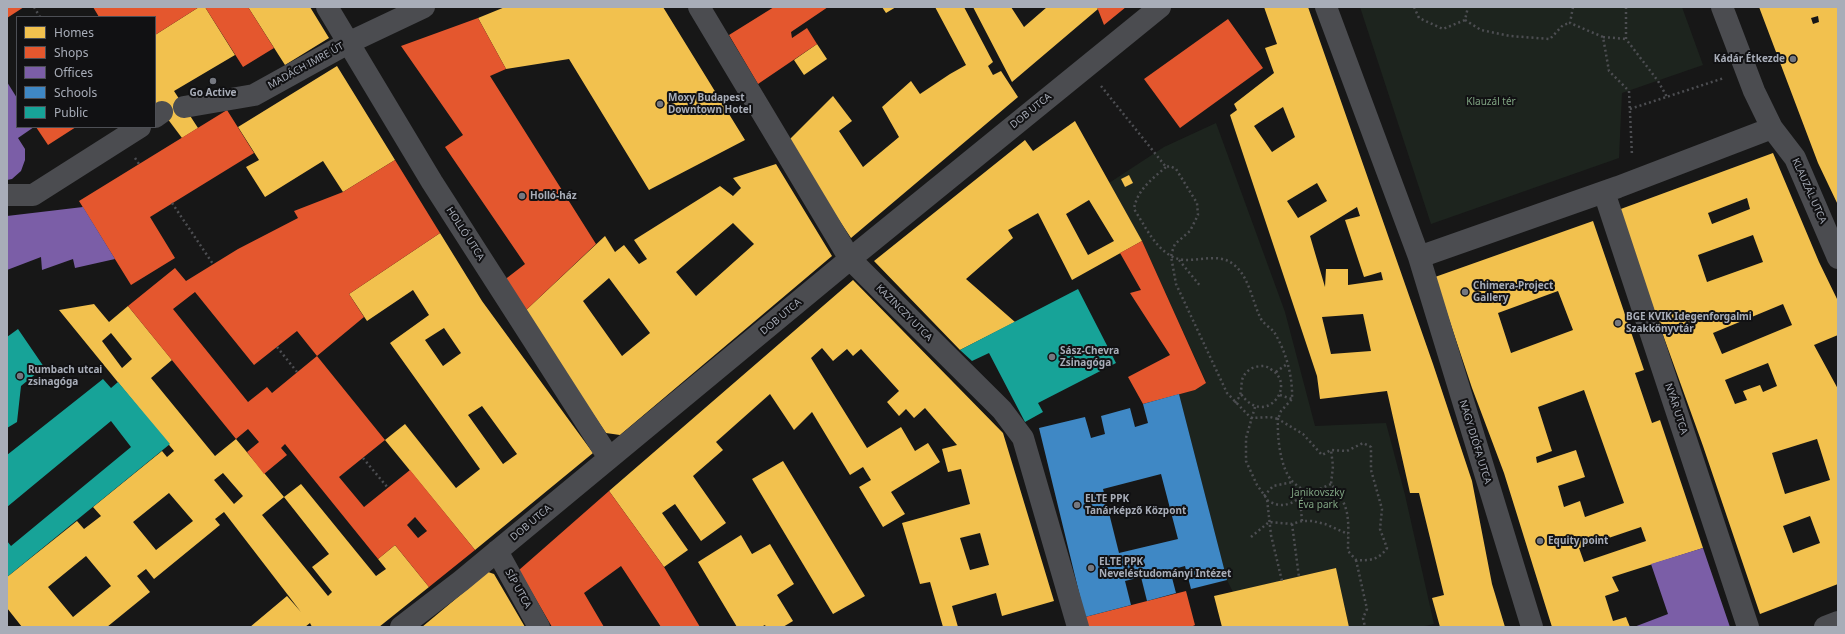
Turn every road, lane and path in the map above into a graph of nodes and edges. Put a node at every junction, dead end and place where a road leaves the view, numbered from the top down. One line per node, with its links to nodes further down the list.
1 (34, 7): 12 (path)
2 (327, 7): 17 (street, HOLLÓ UTCA)
3 (424, 7): 17 (street, MADÁCH IMRE ÚT)
4 (699, 7): 33 (street, KAZINCZY UTCA)
5 (1160, 7): 33 (street, DOB UTCA)
6 (1326, 7): 31 (street)
7 (1414, 7): 13 (path)
8 (1468, 7): 13 (path)
9 (1573, 7): 14 (path)
10 (1626, 7): 16 (path)
11 (1722, 7): 24 (street)
12 (39, 16)
13 (1465, 20): 14 (path)
14 (1570, 23): 15 (path)
15 (1603, 37): 16 (path); 22 (path)
16 (1626, 39): 20 (path)
17 (348, 43): 21 (street, MADÁCH IMRE ÚT); 50 (street, HOLLÓ UTCA)
18 (1712, 82): 20 (path)
19 (1104, 91): 25 (path)
20 (1667, 97): 22 (path)
21 (184, 108)
22 (1630, 109): 26 (path)
23 (138, 128): 28 (street)
24 (1772, 128): 26 (street); 32 (street, KLAUZÁL UTCA)
25 (1166, 167): 30 (path); 30 (path)
26 (1633, 181): 27 (street)
27 (1604, 192): 31 (street); 73 (street, NYÁR UTCA)
28 (7, 195)
29 (172, 203): 35 (path)
30 (1171, 256): 34 (path); 44 (path)
31 (1419, 256): 72 (street, NAGY DIÓFA UTCA)
32 (1838, 258)
33 (850, 259): 50 (street, DOB UTCA); 70 (street, KAZINCZY UTCA)
34 (1178, 260): 36 (path); 38 (path)
35 (213, 264)
36 (1202, 287)
37 (277, 347): 39 (path)
38 (1287, 364): 40 (path); 43 (path)
39 (297, 372)
40 (1276, 372): 41 (path); 42 (path)
41 (1241, 394): 44 (path); 45 (path)
42 (1280, 395): 43 (path); 45 (path)
43 (1292, 399): 47 (path)
44 (1235, 403): 46 (path)
45 (1256, 407): 46 (path)
46 (1251, 418): 47 (path); 55 (path)
47 (1278, 419): 48 (path); 51 (path)
48 (1331, 450): 52 (path); 64 (path)
49 (363, 458): 53 (path)
50 (609, 458): 63 (street, DOB UTCA)
51 (1293, 482): 54 (path); 55 (path)
52 (1331, 484): 54 (path); 61 (path)
53 (388, 488)
54 (1309, 494): 56 (path)
55 (1264, 496): 57 (path)
56 (1300, 498): 57 (path); 58 (path)
57 (1267, 499): 59 (path)
58 (1302, 521): 60 (path); 61 (path)
59 (1269, 522): 60 (path); 62 (path); 66 (path)
60 (1292, 524): 65 (path)
61 (1348, 534): 64 (path)
62 (1251, 537)
63 (496, 551): 68 (street, DOB UTCA); 69 (street, SÍP UTCA)
64 (1356, 560): 71 (path)
65 (1299, 577)
66 (1282, 581)
67 (1838, 622): 74 (street)
68 (401, 627)
69 (539, 627)
70 (1078, 627)
71 (1366, 627)
72 (1532, 627)
73 (1748, 627)
74 (1825, 627)

